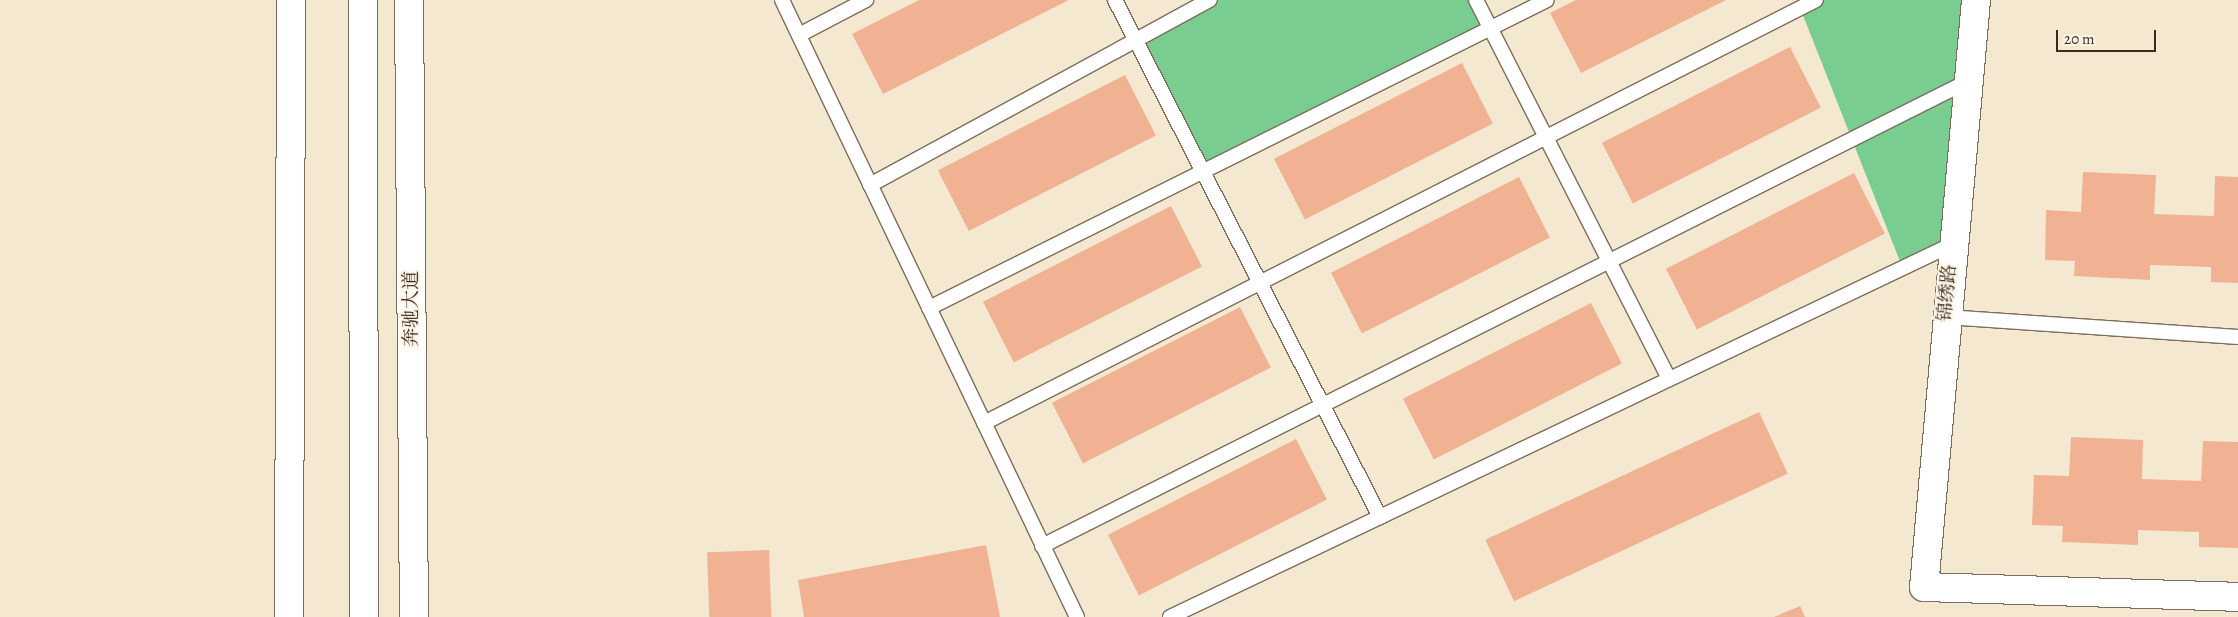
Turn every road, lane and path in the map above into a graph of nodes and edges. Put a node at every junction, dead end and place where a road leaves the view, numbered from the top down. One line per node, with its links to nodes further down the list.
1 (291, 0): 31 (street)
2 (363, 0): 32 (street)
3 (409, 0): 33 (street, 奔驰大道)
4 (782, 0): 13 (lane)
5 (866, 0): 13 (lane)
6 (1115, 0): 14 (lane)
7 (1210, 0): 14 (lane)
8 (1476, 0): 12 (lane)
9 (1547, 0): 12 (lane)
10 (1816, 0): 16 (lane)
11 (1976, 0): 15 (street, 锦绣路)
12 (1490, 28): 16 (lane); 17 (lane)
13 (799, 36): 18 (lane)
14 (1136, 40): 17 (lane); 18 (lane)
15 (1968, 81): 19 (street, 锦绣路); 20 (lane)
16 (1546, 138): 20 (lane); 21 (lane)
17 (1203, 171): 21 (lane); 22 (lane)
18 (870, 185): 22 (lane)
19 (1953, 244): 23 (street, 锦绣路); 25 (lane)
20 (1609, 261): 25 (lane); 26 (lane)
21 (1260, 283): 26 (lane); 27 (lane)
22 (929, 308): 27 (lane)
23 (1946, 317): 24 (lane); 30 (street, 锦绣路)
24 (2238, 337)
25 (1670, 379): 28 (lane)
26 (1322, 405): 28 (lane); 29 (lane)
27 (984, 423): 29 (lane)
28 (1380, 517): 35 (lane)
29 (1042, 546): 34 (lane)
30 (2238, 597)
31 (289, 617)
32 (364, 617)
33 (414, 617)
34 (1077, 617)
35 (1170, 617)

